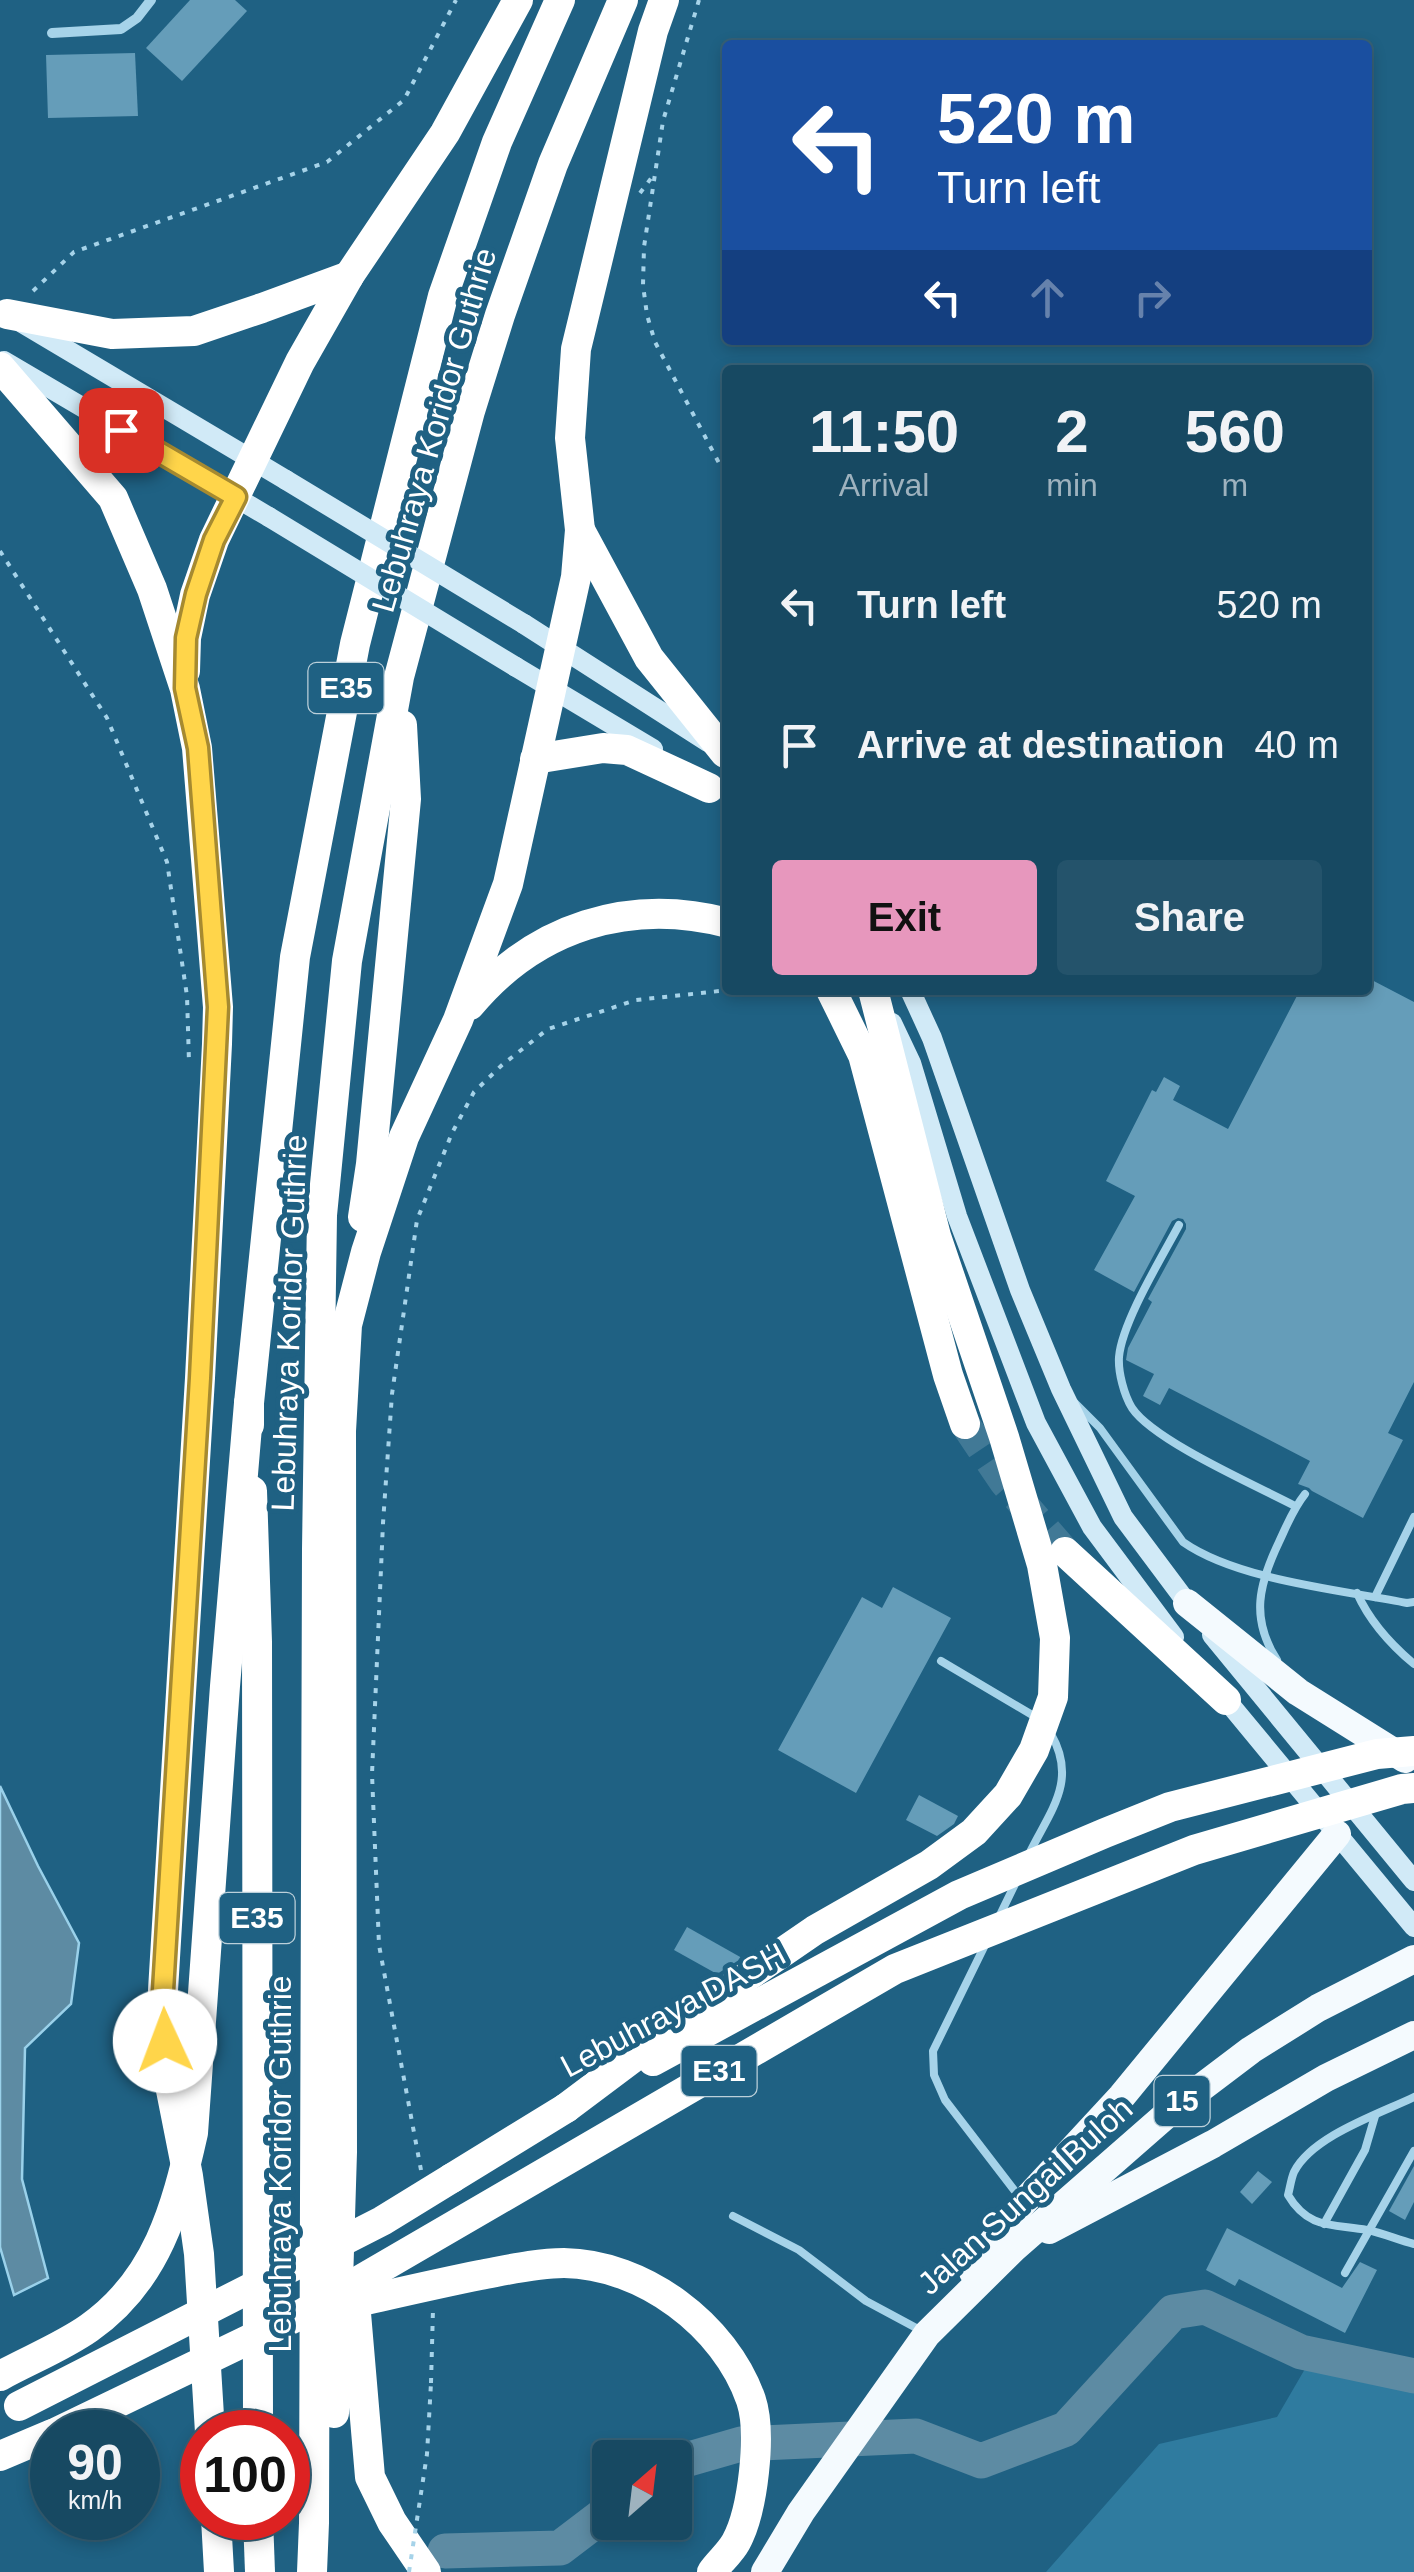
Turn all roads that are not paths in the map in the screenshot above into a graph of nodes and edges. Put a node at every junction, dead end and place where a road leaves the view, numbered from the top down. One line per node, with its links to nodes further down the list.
1 (151, 0): 6 (street)
2 (518, 0): 7 (highway)
3 (560, 0): 31 (highway, Lebuhraya Koridor Guthrie / E35)
4 (624, 0): 15 (highway, Lebuhraya Koridor Guthrie / E35)
5 (664, 0): 13 (highway)
6 (52, 33)
7 (349, 276): 8 (highway); 11 (highway)
8 (4, 312): 11 (main road)
9 (0, 359): 12 (main road)
10 (0, 367): 17 (highway)
11 (253, 460): 12 (highway); 14 (main road, bridge)
12 (236, 497): 16 (main road, bridge); 17 (highway)
13 (580, 530): 14 (highway); 18 (highway)
14 (560, 647): 16 (highway); 19 (main road)
15 (400, 678): 29 (highway); 76 (highway, Lebuhraya Koridor Guthrie / E35)
16 (550, 687): 20 (highway); 21 (main road)
17 (185, 688): 71 (highway)
18 (722, 749)
19 (722, 751)
20 (535, 758): 21 (highway); 27 (highway)
21 (718, 795)
22 (722, 922): 27 (highway)
23 (833, 995): 32 (highway)
24 (876, 995): 55 (highway, bridge)
25 (877, 995): 45 (main road)
26 (912, 995): 30 (main road)
27 (458, 1020): 29 (highway)
28 (1178, 1225): 34 (lane)
29 (348, 1325): 58 (highway)
30 (1062, 1389): 37 (lane); 41 (main road)
31 (248, 1403): 69 (highway, bridge); 72 (highway, Lebuhraya Koridor Guthrie / E35)
32 (965, 1424)
33 (1305, 1494): 34 (lane)
34 (1295, 1506): 37 (lane)
35 (1414, 1517): 39 (lane)
36 (1065, 1552): 45 (highway)
37 (1263, 1576): 38 (lane); 44 (lane)
38 (1357, 1593): 39 (lane); 43 (lane)
39 (1376, 1597): 40 (lane)
40 (1414, 1602)
41 (1187, 1603): 44 (highway); 50 (main road)
42 (941, 1661): 59 (lane)
43 (1414, 1664)
44 (1298, 1692): 47 (highway)
45 (1226, 1700): 49 (main road)
46 (1414, 1751): 55 (highway, Lebuhraya DASH / E31, bridge)
47 (1414, 1763)
48 (1414, 1788): 67 (highway, E31, bridge)
49 (1337, 1834): 51 (main road); 59 (highway)
50 (1414, 1881)
51 (1414, 1928)
52 (1414, 1959): 64 (highway, Jalan Sungai Buloh / 15)
53 (1414, 2036): 64 (highway)
54 (1414, 2097): 56 (lane)
55 (566, 2108): 73 (highway, Lebuhraya DASH / E31, bridge)
56 (1376, 2116): 61 (lane); 61 (lane)
57 (1414, 2151): 62 (lane)
58 (342, 2152): 76 (highway); 82 (highway)
59 (1023, 2203): 66 (highway)
60 (733, 2216): 68 (lane)
61 (1324, 2224): 62 (lane)
62 (1371, 2231): 63 (lane); 65 (lane)
63 (1414, 2244)
64 (1013, 2249): 66 (highway, Jalan Sungai Buloh / 15)
65 (1345, 2273)
66 (964, 2297): 68 (highway, Jalan Sungai Buloh / 15)
67 (300, 2314): 70 (highway, E31, bridge); 83 (highway, bridge)
68 (919, 2344): 84 (highway, Jalan Sungai Buloh / 15)
69 (0, 2376)
70 (104, 2410)
71 (209, 2410)
72 (258, 2410)
73 (0, 2416)
74 (30, 2444): 75 (highway, E31)
75 (0, 2456)
76 (314, 2523): 81 (highway, Lebuhraya Koridor Guthrie / E35)
77 (217, 2540): 79 (highway)
78 (259, 2540): 80 (highway)
79 (219, 2572)
80 (260, 2572)
81 (312, 2572)
82 (426, 2572)
83 (712, 2572)
84 (765, 2572)

